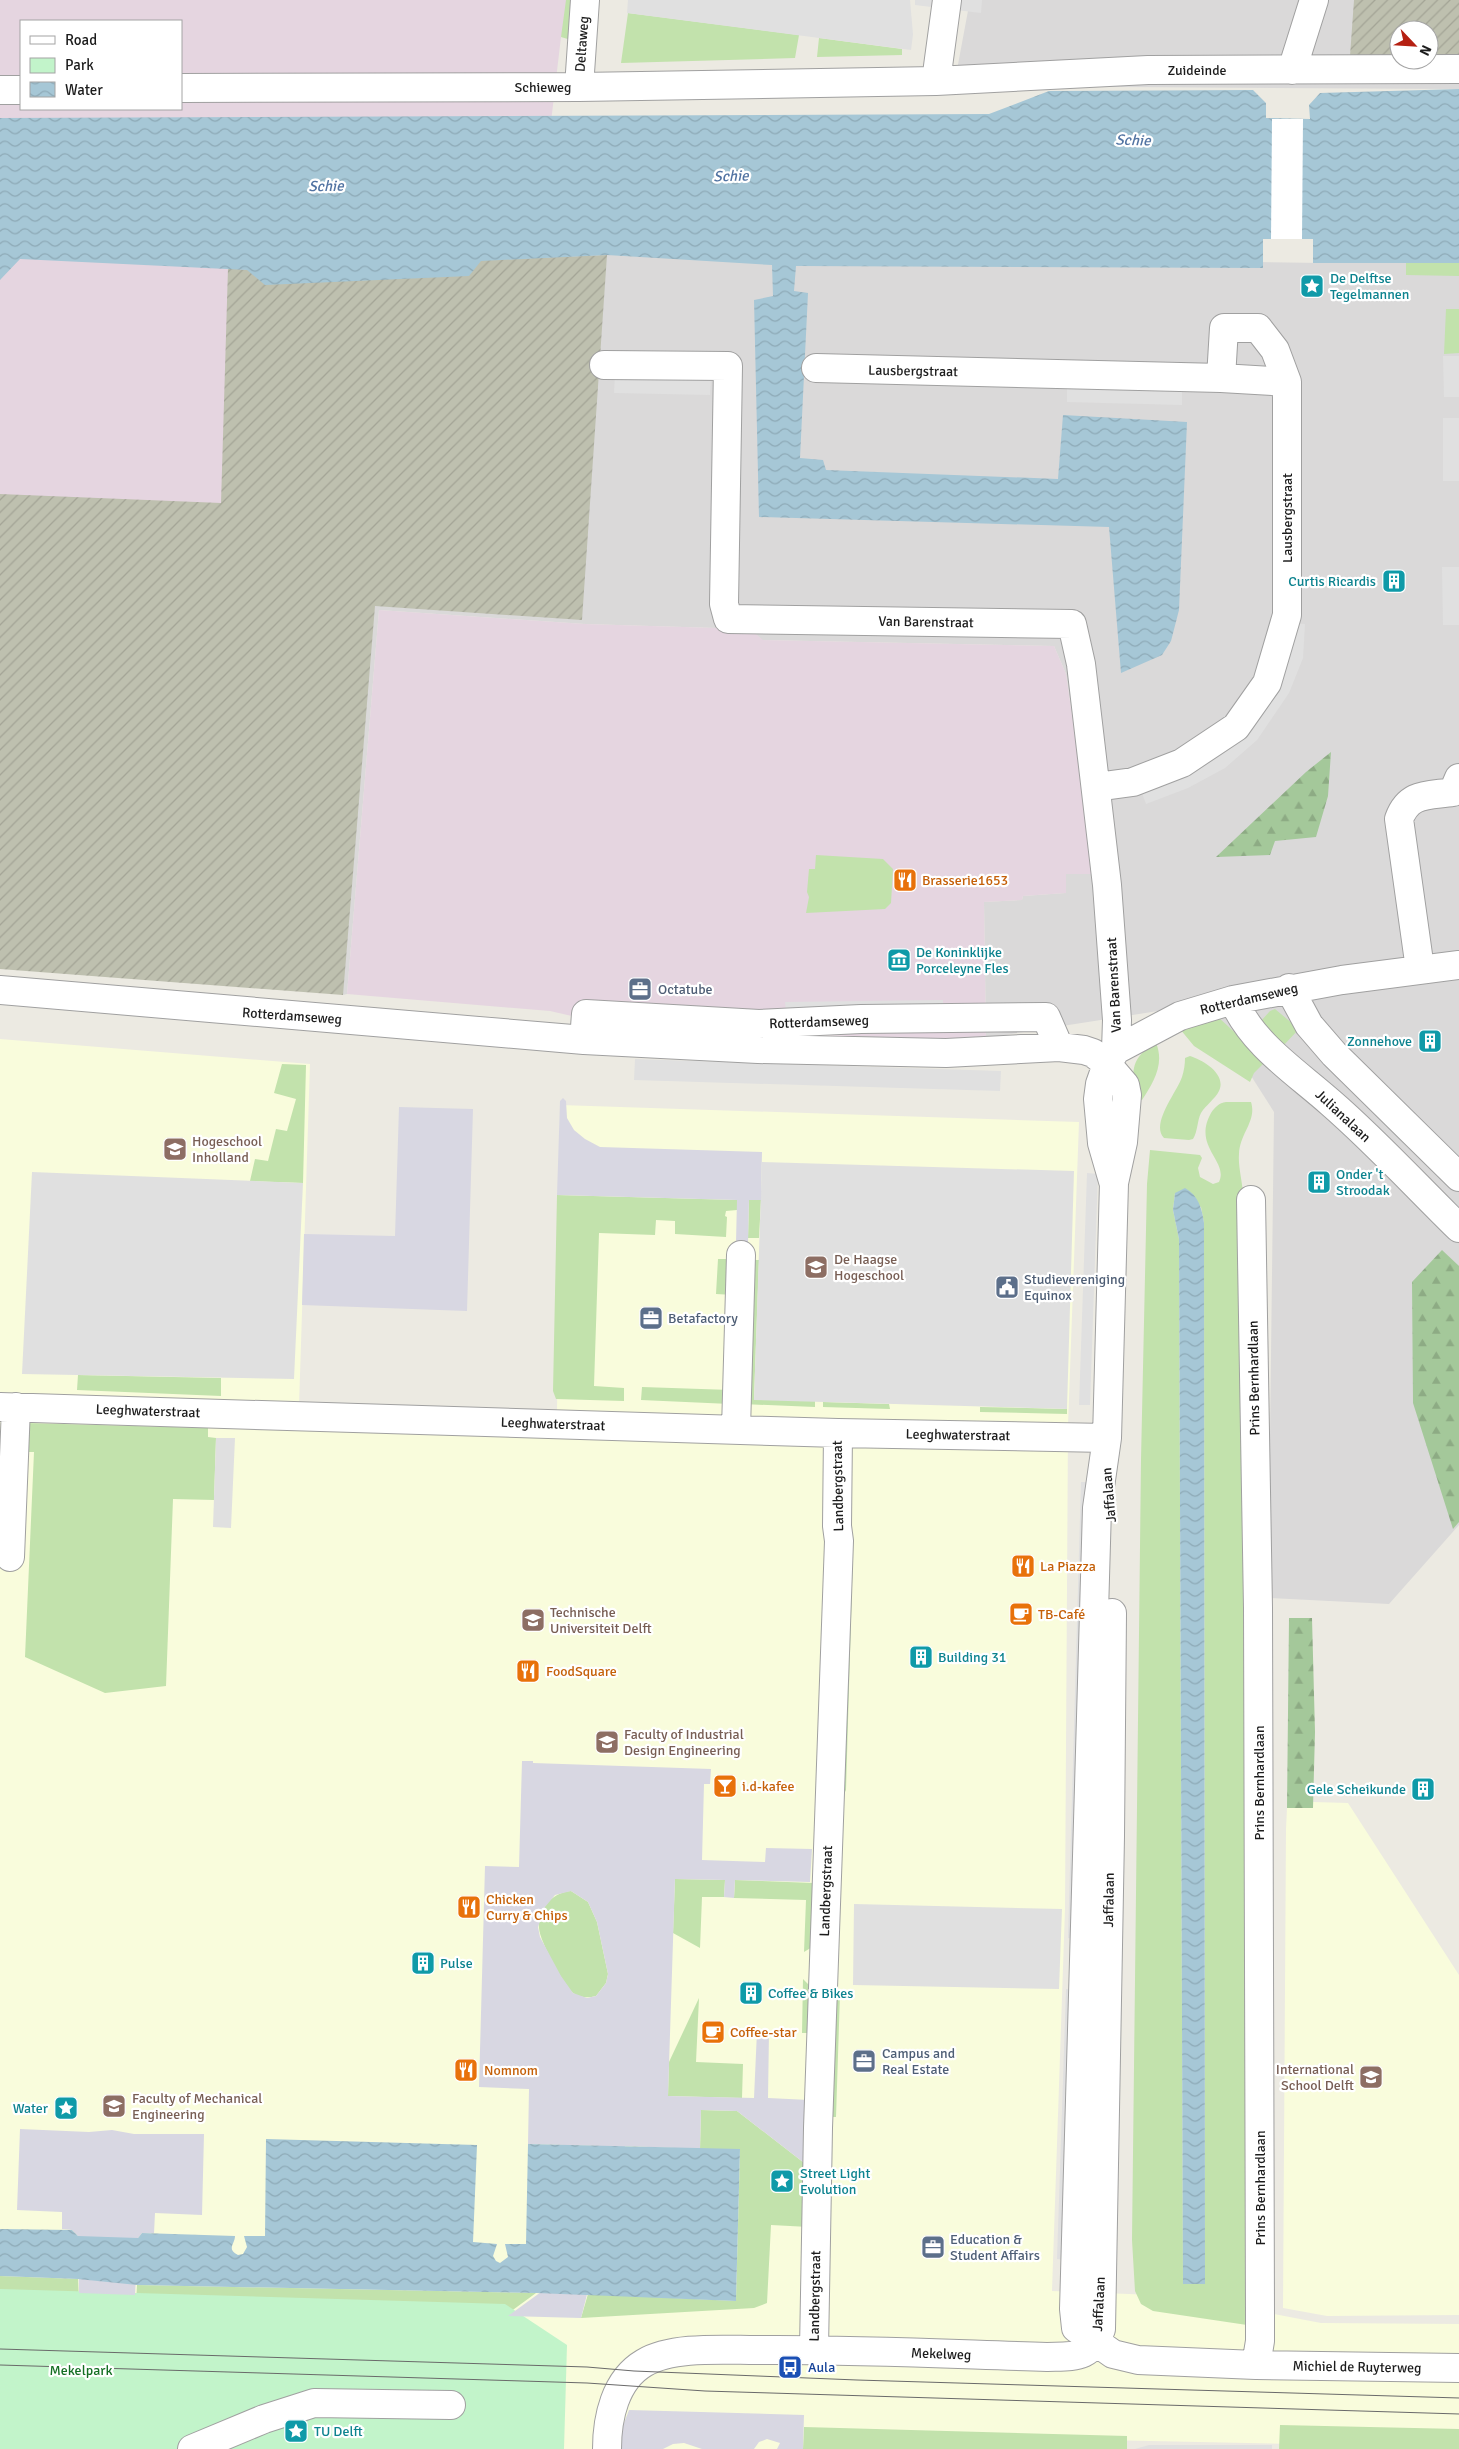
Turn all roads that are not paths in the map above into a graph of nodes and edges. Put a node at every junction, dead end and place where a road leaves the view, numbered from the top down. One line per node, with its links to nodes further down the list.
1 (585, 0): 7 (street, Deltaweg)
2 (947, 0): 6 (street)
3 (1314, 0): 5 (street)
4 (1459, 69): 5 (street, Zuideinde)
5 (1292, 70): 6 (street, Zuideinde)
6 (936, 81): 7 (street, Schieweg)
7 (579, 87): 8 (street, Schieweg)
8 (182, 88)
9 (0, 90): 10 (street)
10 (20, 90)
11 (604, 365): 16 (street, Van Barenstraat)
12 (816, 368): 13 (street, Lausbergstraat)
13 (1220, 378): 14 (street, Lausbergstraat); 14 (street, Lausbergstraat)
14 (1287, 382): 16 (street, Lausbergstraat)
15 (1459, 778): 18 (street)
16 (1096, 787): 22 (street, Van Barenstraat)
17 (1459, 965): 18 (street, Rotterdamseweg)
18 (1420, 969): 19 (street, Rotterdamseweg)
19 (1288, 988): 21 (street, Rotterdamseweg); 23 (street)
20 (0, 990): 22 (street, Rotterdamseweg)
21 (1233, 1000): 22 (street, Rotterdamseweg); 25 (street, Julianalaan)
22 (1112, 1057): 30 (street, Jaffalaan)
23 (1459, 1177)
24 (1251, 1200): 34 (street, Prins Bernhardlaan)
25 (1459, 1228)
26 (741, 1255): 28 (street)
27 (8, 1407): 28 (street, Leeghwaterstraat); 31 (street)
28 (736, 1430): 29 (street, Leeghwaterstraat)
29 (838, 1433): 30 (street, Leeghwaterstraat); 33 (street, Landbergstraat)
30 (1106, 1447): 32 (street, Jaffalaan)
31 (10, 1557)
32 (1096, 2344): 33 (street, Mekelweg); 34 (street)
33 (814, 2349): 38 (street, Mekelweg)
34 (1256, 2366): 35 (street, Michiel de Ruyterweg)
35 (1459, 2368)
36 (452, 2405): 37 (street)
37 (192, 2449)
38 (606, 2449)

